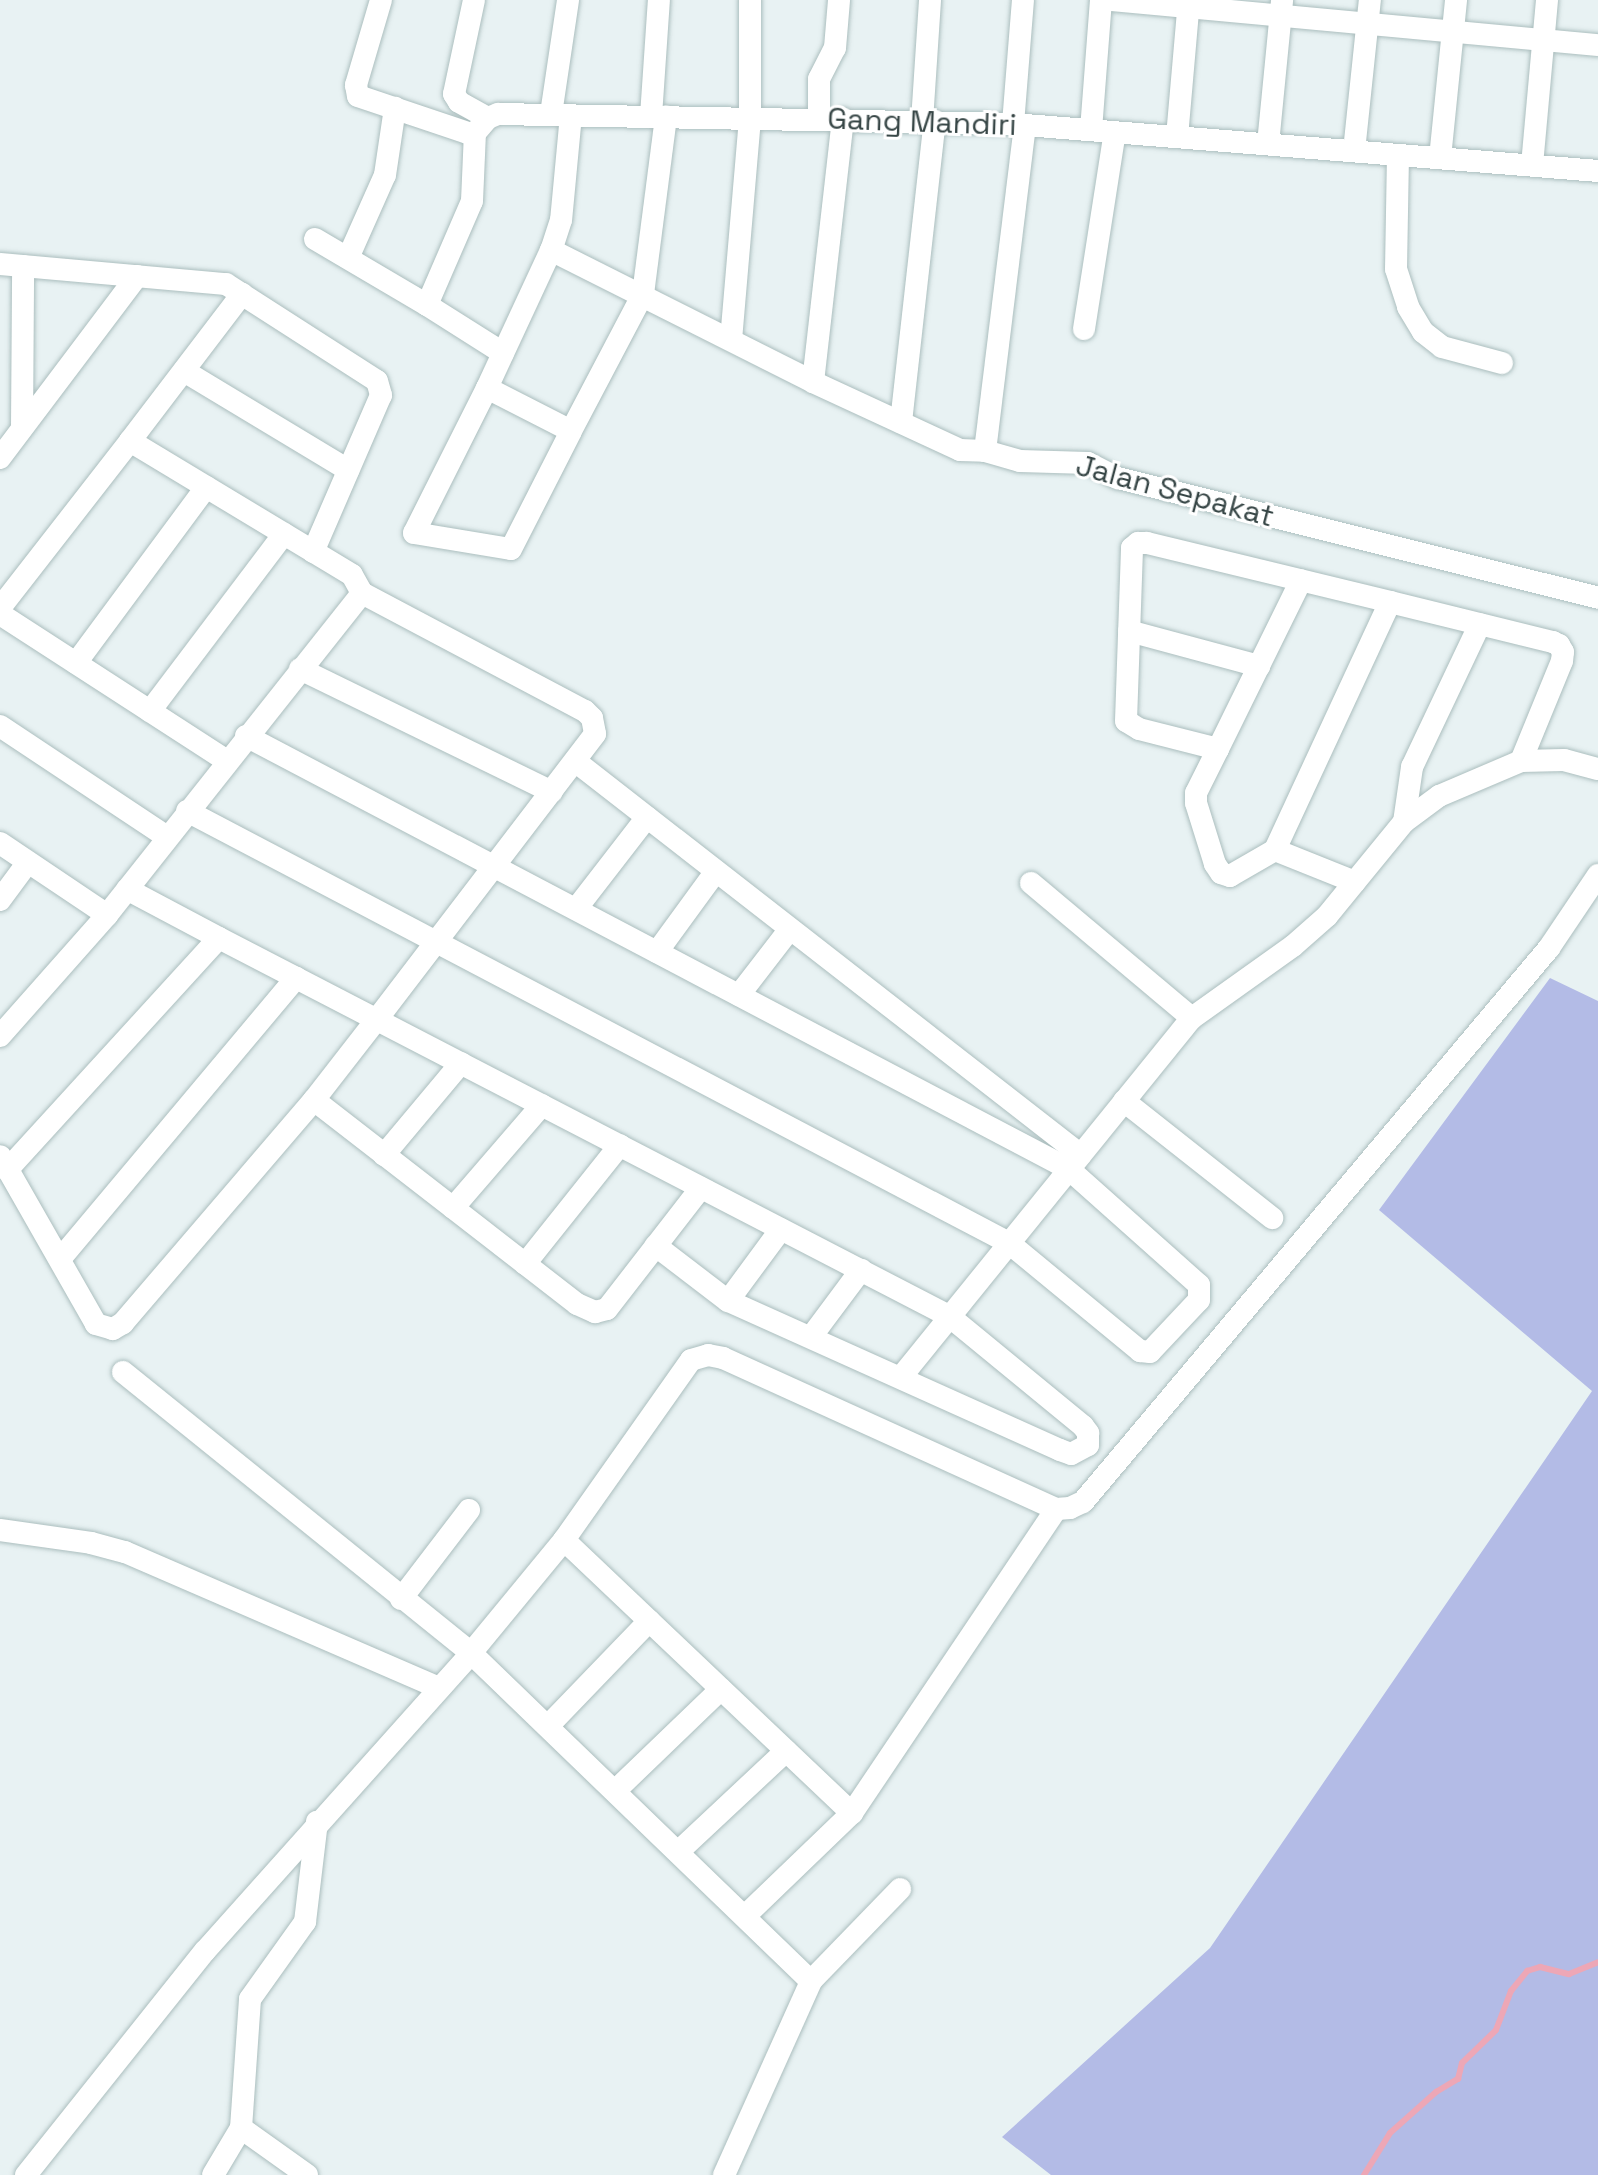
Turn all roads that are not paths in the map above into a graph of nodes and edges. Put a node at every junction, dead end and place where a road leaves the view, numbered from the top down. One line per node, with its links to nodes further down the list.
1 (381, 0): 20 (street, Gang Mandiri)
2 (474, 0): 28 (street)
3 (568, 0): 21 (street)
4 (659, 0): 22 (street)
5 (750, 0): 23 (street)
6 (839, 0): 24 (street)
7 (930, 0): 26 (street)
8 (1023, 0): 27 (street)
9 (1101, 0): 29 (street)
10 (1112, 0): 14 (street)
11 (1370, 0): 16 (street)
12 (1456, 0): 17 (street)
13 (1547, 0): 18 (street)
14 (1189, 4): 15 (street); 31 (street)
15 (1281, 8): 16 (street); 32 (street)
16 (1367, 23): 17 (street); 33 (street)
17 (1454, 32): 18 (street); 35 (street)
18 (1544, 40): 19 (street); 36 (street)
19 (1598, 45)
20 (395, 108): 28 (street, Gang Mandiri); 40 (street)
21 (561, 114): 22 (street, Gang Mandiri); 28 (street, Gang Mandiri); 39 (street)
22 (659, 116): 23 (street, Gang Mandiri); 45 (street)
23 (750, 118): 24 (street, Gang Mandiri); 48 (street)
24 (819, 119): 25 (street, Gang Mandiri)
25 (843, 119): 26 (street, Gang Mandiri); 52 (street)
26 (928, 121): 27 (street, Gang Mandiri); 54 (street)
27 (1019, 124): 29 (street, Gang Mandiri); 58 (street)
28 (482, 125): 46 (street)
29 (1091, 130): 30 (street, Gang Mandiri)
30 (1115, 132): 31 (street, Gang Mandiri); 47 (street)
31 (1177, 137): 32 (street, Gang Mandiri)
32 (1268, 144): 33 (street, Gang Mandiri)
33 (1354, 151): 34 (street, Gang Mandiri)
34 (1398, 155): 35 (street, Gang Mandiri); 50 (street)
35 (1440, 158): 36 (street, Gang Mandiri)
36 (1532, 165): 37 (street, Gang Mandiri)
37 (1598, 171)
38 (315, 239): 40 (street)
39 (551, 250): 45 (street, Jalan Sepakat); 49 (street)
40 (348, 258): 46 (street)
41 (0, 264): 42 (street)
42 (23, 266): 43 (street); 55 (street)
43 (137, 276): 44 (street); 55 (street)
44 (242, 294): 51 (street); 60 (street)
45 (643, 294): 48 (street, Jalan Sepakat); 56 (street)
46 (427, 305): 49 (street)
47 (1084, 329)
48 (731, 340): 52 (street, Jalan Sepakat)
49 (503, 353): 53 (street)
50 (1502, 363)
51 (184, 371): 57 (street); 60 (street)
52 (813, 382): 54 (street, Jalan Sepakat)
53 (487, 388): 56 (street); 56 (street)
54 (901, 422): 58 (street, Jalan Sepakat)
55 (22, 428): 59 (street)
56 (571, 431)
57 (130, 441): 61 (street); 68 (street)
58 (985, 451): 66 (street, Jalan Sepakat)
59 (0, 458)
60 (348, 470): 63 (street)
61 (206, 487): 62 (street); 71 (street)
62 (284, 534): 63 (street); 74 (street)
63 (313, 552): 65 (street)
64 (1301, 580): 67 (street); 70 (street); 72 (street)
65 (362, 593): 73 (street); 79 (street)
66 (1598, 598)
67 (1390, 602): 69 (street); 88 (street)
68 (0, 611): 71 (street)
69 (1480, 624): 80 (street); 85 (street)
70 (1129, 631): 72 (street); 77 (street)
71 (76, 663): 74 (street)
72 (1259, 666): 77 (street)
73 (300, 669): 76 (street); 82 (street)
74 (150, 711): 78 (street)
75 (0, 726): 86 (street)
76 (246, 736): 78 (street); 90 (street)
77 (1218, 749): 88 (street)
78 (227, 761): 83 (street)
79 (575, 761): 82 (street); 84 (street)
80 (1521, 761): 81 (street); 85 (street)
81 (1598, 769)
82 (552, 792): 90 (street)
83 (187, 811): 86 (street); 101 (street)
84 (647, 817): 91 (street); 97 (street)
85 (1404, 822): 93 (street)
86 (167, 837): 95 (street)
87 (0, 843): 89 (street)
88 (1275, 850): 93 (street)
89 (28, 862): 96 (street); 98 (street)
90 (495, 867): 97 (street); 101 (street)
91 (716, 871): 99 (street); 102 (street)
92 (1598, 875): 130 (street)
93 (1355, 882): 105 (street)
94 (1031, 883): 105 (street)
95 (127, 889): 98 (street); 100 (street)
96 (0, 900)
97 (576, 909): 102 (street)
98 (107, 915): 107 (street)
99 (790, 929): 104 (street); 114 (street)
100 (219, 938): 103 (street); 115 (street)
101 (436, 944): 106 (street); 120 (street)
102 (657, 952): 104 (street)
103 (296, 978): 106 (street); 122 (street)
104 (739, 995): 114 (street)
105 (1192, 1018): 110 (street)
106 (377, 1019): 108 (street); 109 (street)
107 (0, 1036)
108 (461, 1063): 111 (street); 113 (street)
109 (314, 1100): 113 (street); 122 (street)
110 (1124, 1101): 114 (street); 118 (street)
111 (542, 1105): 112 (street); 117 (street)
112 (620, 1145): 116 (street); 123 (street)
113 (384, 1155): 117 (street)
114 (1075, 1162): 120 (street); 120 (street)
115 (4, 1163): 122 (street)
116 (701, 1188): 119 (street); 121 (street)
117 (453, 1208): 123 (street)
118 (1272, 1218)
119 (781, 1229): 124 (street); 125 (street)
120 (1009, 1243): 126 (street)
121 (656, 1246): 123 (street); 125 (street)
122 (61, 1258)
123 (525, 1264)
124 (861, 1270): 126 (street); 127 (street)
125 (728, 1301): 127 (street)
126 (949, 1316): 129 (street); 129 (street)
127 (811, 1337): 129 (street)
128 (123, 1372): 134 (street)
129 (901, 1377)
130 (1056, 1509): 133 (street); 142 (street)
131 (469, 1510): 134 (street)
132 (0, 1530): 137 (street)
133 (564, 1540): 135 (street); 136 (street)
134 (401, 1599): 136 (street)
135 (649, 1621): 138 (street); 139 (street)
136 (471, 1653): 137 (street); 139 (street)
137 (440, 1688): 143 (street)
138 (721, 1689): 140 (street); 141 (street)
139 (548, 1726): 141 (street)
140 (786, 1751): 142 (street); 144 (street)
141 (615, 1791): 144 (street)
142 (852, 1813): 146 (street)
143 (317, 1822): 148 (street); 149 (street)
144 (678, 1852): 146 (street)
145 (900, 1889): 147 (street)
146 (745, 1916): 147 (street)
147 (811, 1981): 152 (street)
148 (241, 2128): 150 (street); 151 (street)
149 (26, 2175)
150 (213, 2175)
151 (307, 2175)
152 (724, 2175)

